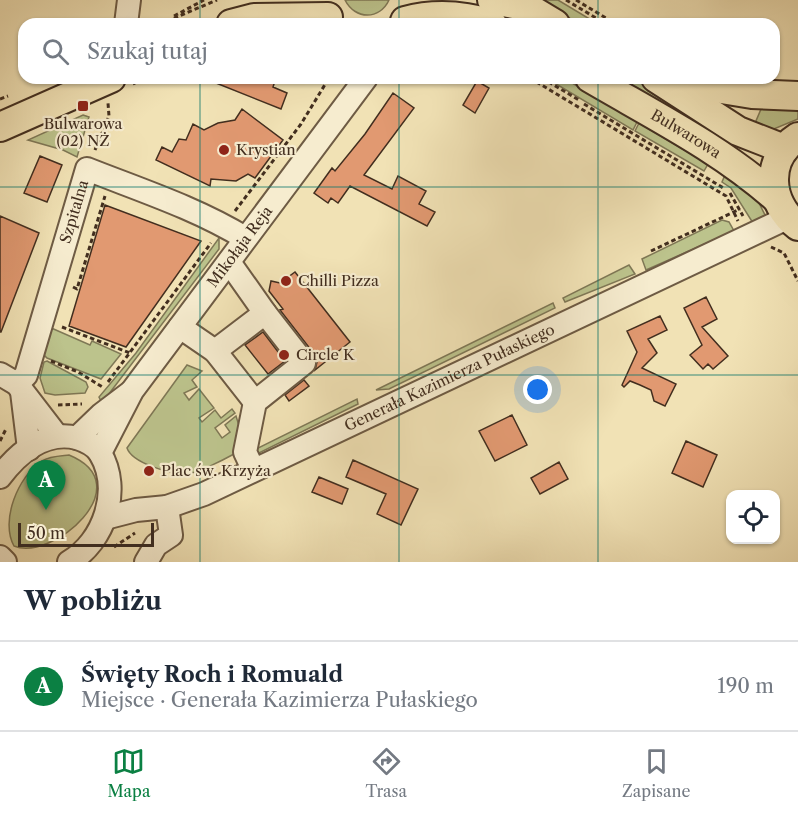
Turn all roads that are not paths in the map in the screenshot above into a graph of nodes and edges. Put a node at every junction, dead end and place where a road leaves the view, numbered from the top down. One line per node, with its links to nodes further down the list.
1 (129, 0): 7 (street)
2 (281, 0): 8 (main road)
3 (492, 0): 4 (main road)
4 (522, 3): 11 (main road)
5 (328, 14): 9 (main road)
6 (407, 15): 10 (main road)
7 (127, 18)
8 (248, 18)
9 (279, 18)
10 (465, 18)
11 (546, 18)
12 (98, 84): 18 (main road)
13 (600, 84): 20 (main road, Bulwarowa)
14 (665, 84): 19 (main road, Bulwarowa)
15 (692, 84): 17 (main road)
16 (349, 89): 21 (street, Mikołaja Reja)
17 (798, 96)
18 (0, 127)
19 (791, 143): 20 (main road)
20 (787, 214): 33 (street, Generała Kazimierza Pułaskiego)
21 (245, 238): 22 (street, Mikołaja Reja); 26 (street, Szpitalna)
22 (229, 262): 23 (street); 24 (street, Mikołaja Reja)
23 (265, 313): 25 (street); 28 (street)
24 (180, 327): 25 (street); 27 (street, Mikołaja Reja)
25 (215, 351): 28 (street)
26 (13, 383): 29 (street, Szpitalna)
27 (132, 392): 30 (street); 32 (street)
28 (255, 402): 33 (street)
29 (31, 413): 30 (street, Szpitalna); 31 (street)
30 (67, 437): 31 (street); 32 (street)
31 (28, 449): 34 (street)
32 (100, 453): 36 (street)
33 (253, 469): 35 (street, Generała Kazimierza Pułaskiego)
34 (0, 477)
35 (167, 507): 36 (street, Generała Kazimierza Pułaskiego); 40 (street)
36 (105, 518): 39 (street)
37 (0, 556): 38 (street)
38 (5, 562)
39 (69, 562)
40 (146, 562)

